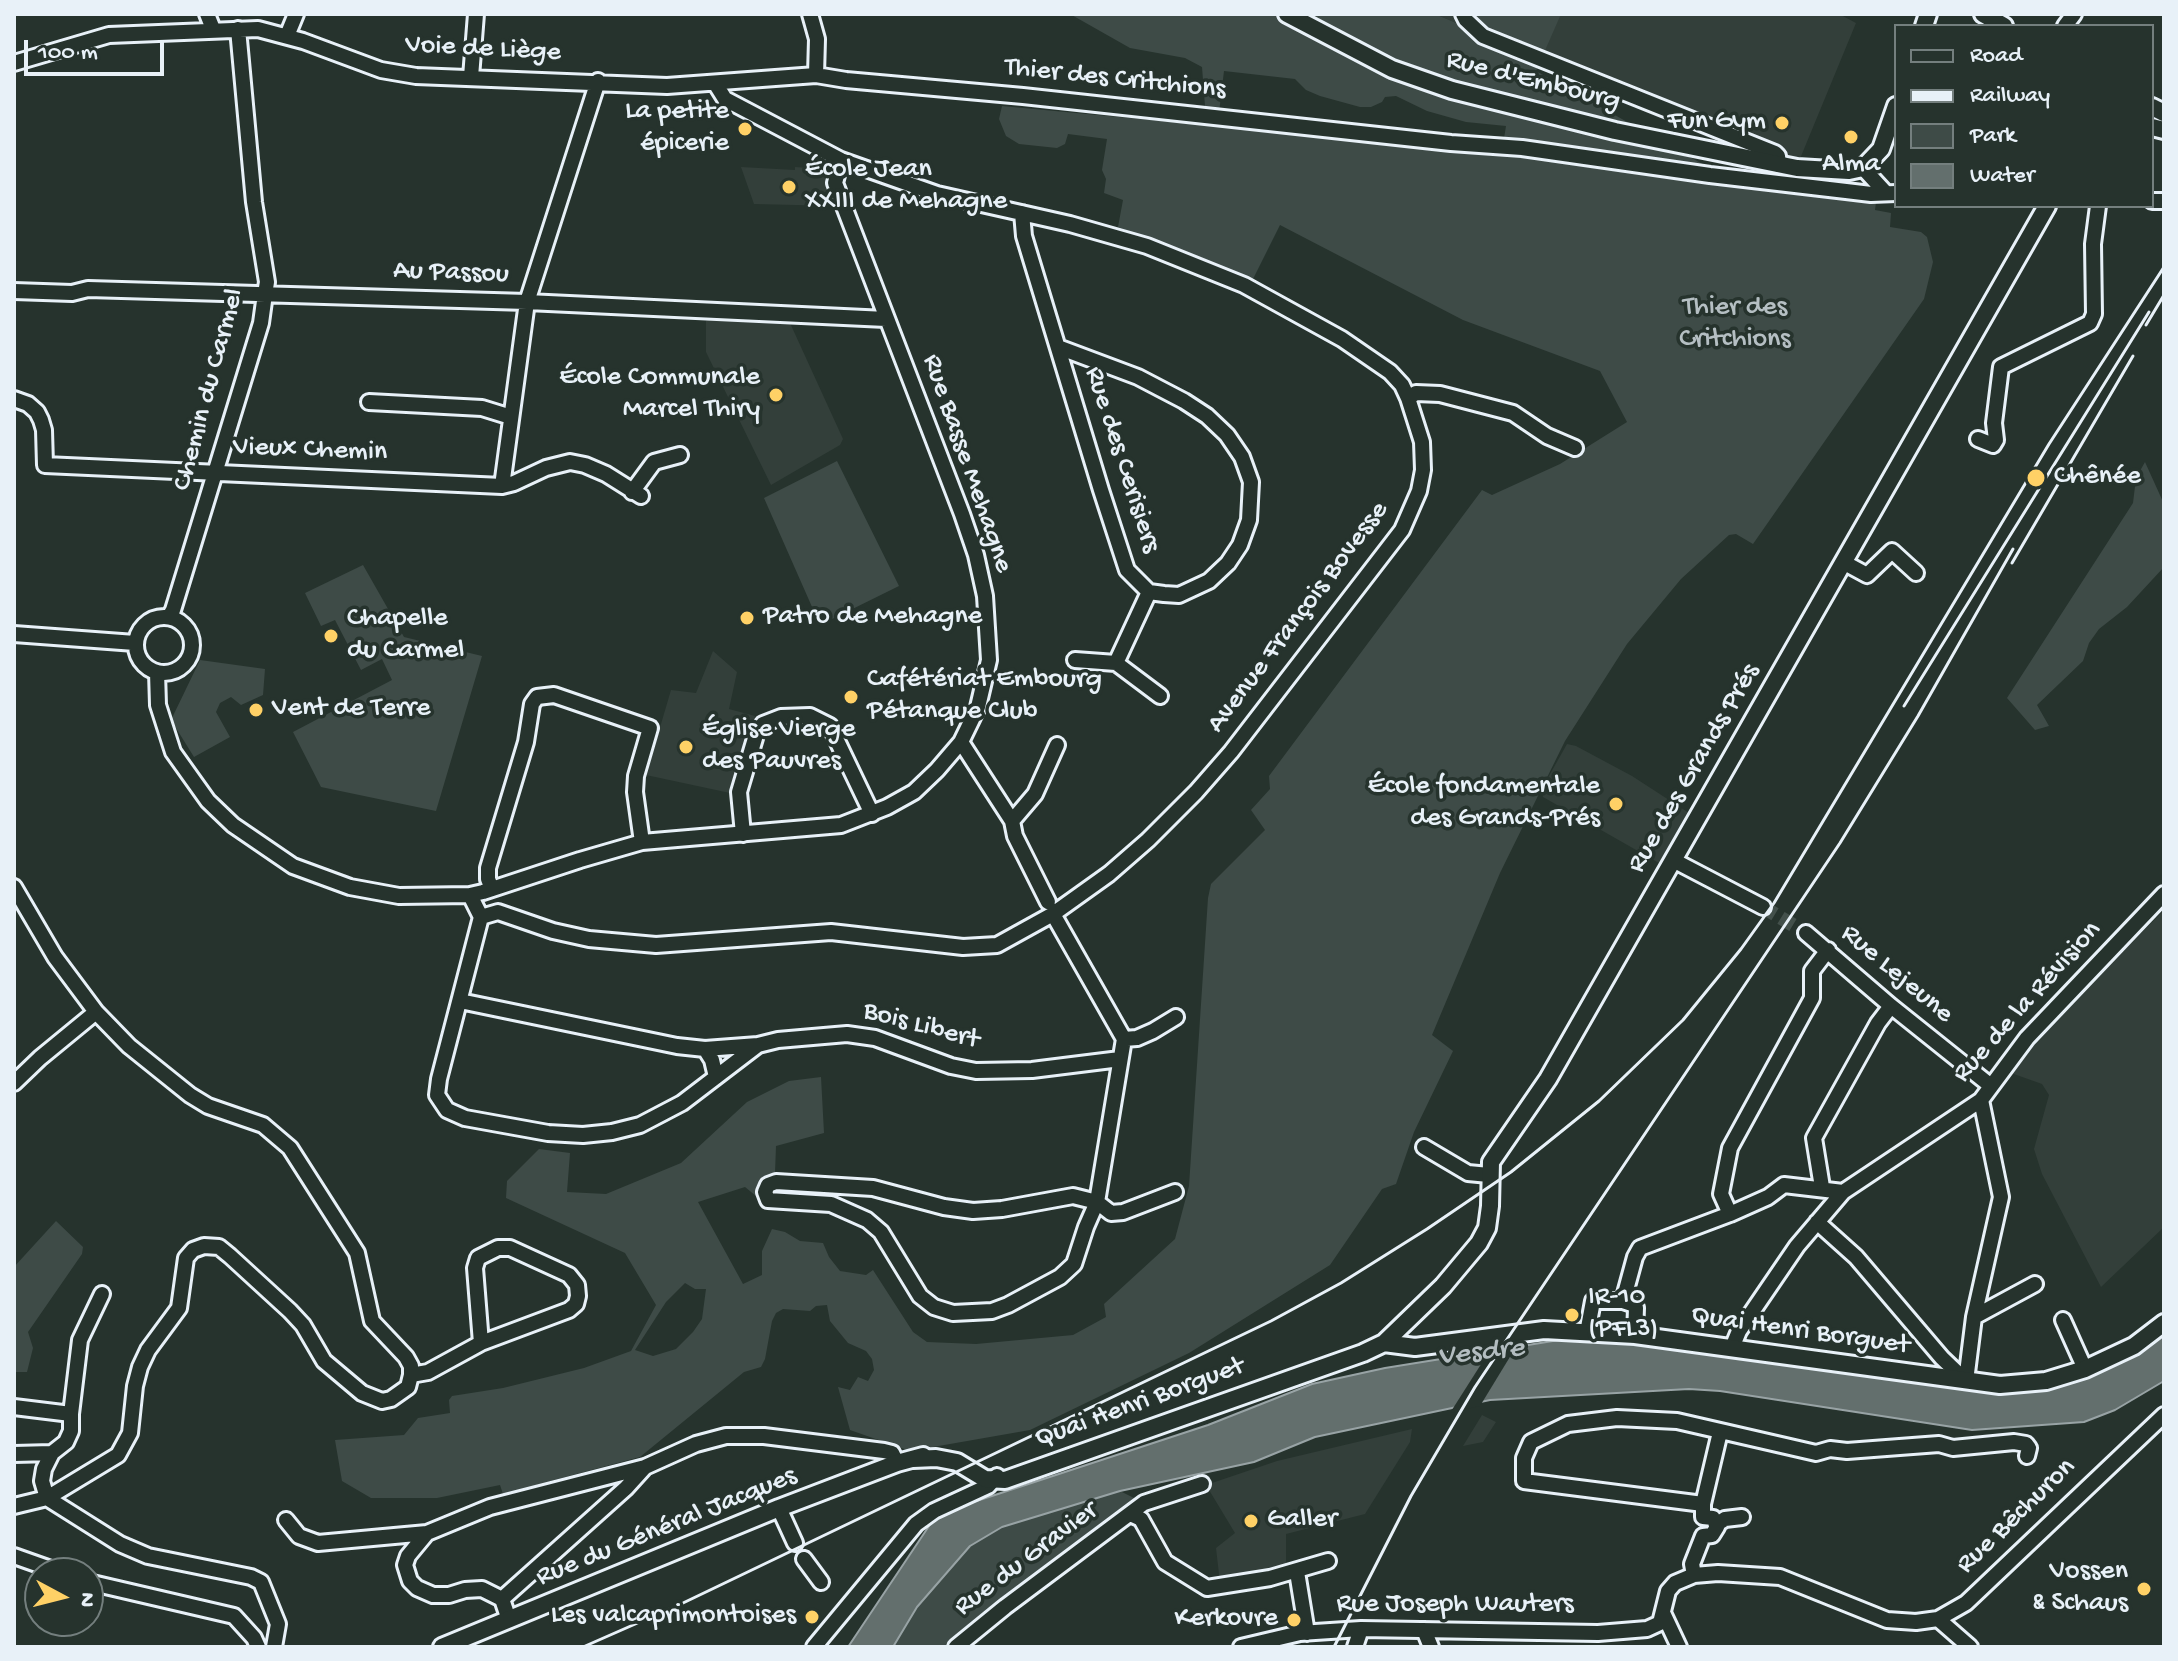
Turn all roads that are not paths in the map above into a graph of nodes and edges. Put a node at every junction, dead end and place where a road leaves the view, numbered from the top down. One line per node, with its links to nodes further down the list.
1 (207, 14): 9 (street)
2 (296, 14): 11 (street)
3 (476, 14): 14 (street)
4 (810, 14): 13 (street)
5 (1287, 14): 21 (main road, Rue d'Embourg)
6 (1463, 14): 21 (street)
7 (1983, 14): 8 (main road)
8 (2000, 24)
9 (213, 29): 10 (street, Voie de Liège); 12 (street, Voie de Liège)
10 (238, 29): 11 (street, Voie de Liège); 28 (street, Chemin du Carmel)
11 (287, 36): 14 (street, Voie de Liège)
12 (14, 63)
13 (816, 75): 16 (street, Voie de Liège); 23 (street, Thier des Critchions)
14 (471, 77): 15 (street, Voie de Liège)
15 (598, 81): 17 (street, Voie de Liège); 29 (street)
16 (746, 82): 17 (street, Voie de Liège); 18 (street)
17 (715, 83): 18 (street, Avenue François Bovesse)
18 (749, 110): 20 (street, Avenue François Bovesse)
19 (1894, 112): 22 (main road)
20 (841, 160): 26 (street, Avenue François Bovesse); 30 (street, Rue Basse Mehagne)
21 (1779, 165): 22 (main road, Rue d'Embourg)
22 (1863, 168): 23 (street)
23 (1890, 192)
24 (2046, 208): 41 (main road, Rue des Grands Prés)
25 (2098, 208): 36 (street)
26 (1022, 213): 31 (street, Rue des Cerisiers); 32 (street, Avenue François Bovesse)
27 (14, 291): 28 (street, Au Passou)
28 (265, 294): 29 (street, Au Passou); 39 (street, Chemin du Carmel)
29 (527, 302): 30 (street, Au Passou); 35 (street)
30 (886, 319): 53 (street, Rue Basse Mehagne)
31 (1058, 347): 45 (street, Rue des Cerisiers); 45 (street, Rue des Cerisiers)
32 (1408, 398): 37 (street); 65 (street, Avenue François Bovesse)
33 (14, 399): 39 (street, Vieux Chemin)
34 (369, 402): 35 (street)
35 (511, 417): 40 (street)
36 (1978, 439)
37 (1575, 448)
38 (680, 455): 40 (street, Vieux Chemin)
39 (215, 473): 40 (street, Vieux Chemin); 46 (street, Chemin du Carmel)
40 (502, 486)
41 (1843, 562): 43 (street); 59 (main road, Rue des Grands Prés)
42 (1916, 573): 43 (street)
43 (1867, 575): 44 (street)
44 (1858, 590)
45 (1149, 592): 50 (street)
46 (169, 617): 48 (street); 51 (street)
47 (14, 634): 48 (street)
48 (135, 643): 51 (street)
49 (1075, 660): 50 (street)
50 (1116, 663): 52 (street)
51 (157, 672): 63 (street)
52 (1160, 696)
53 (961, 742): 55 (street, Rue Basse Mehagne); 56 (street)
54 (1057, 745): 56 (street)
55 (872, 814): 57 (street, Rue Basse Mehagne); 57 (street)
56 (1012, 821): 65 (street)
57 (743, 834): 58 (street, Rue Basse Mehagne)
58 (642, 842): 61 (street, Rue Basse Mehagne); 61 (street)
59 (1673, 860): 64 (street); 82 (main road, Rue des Grands Prés)
60 (14, 887): 71 (street)
61 (492, 889): 63 (street, Rue Basse Mehagne)
62 (2164, 894): 79 (street, Rue de la Révision)
63 (470, 895): 66 (street)
64 (1763, 907)
65 (1050, 908): 66 (street, Avenue François Bovesse); 73 (street)
66 (481, 917): 69 (street, Bois Libert)
67 (1806, 933): 68 (street, Rue Lejeune)
68 (1828, 950): 70 (street, Rue Lejeune); 87 (street)
69 (460, 1001): 75 (street, Bois Libert); 77 (street, Bois Libert)
70 (1891, 1006): 79 (street, Rue Lejeune); 83 (street)
71 (96, 1012): 78 (street); 103 (street)
72 (1176, 1017): 73 (street)
73 (1124, 1039): 76 (street)
74 (758, 1045): 75 (street, Bois Libert); 76 (street, Bois Libert); 77 (street, Bois Libert)
75 (705, 1049): 77 (street)
76 (1120, 1059): 86 (street)
77 (716, 1077)
78 (14, 1083)
79 (1991, 1086): 80 (street, Rue de la Révision)
80 (1981, 1100): 85 (street, Rue de la Révision); 92 (street)
81 (1424, 1147): 82 (street)
82 (1489, 1175): 95 (main road, Rue des Grands Prés)
83 (1822, 1187): 85 (street); 87 (street)
84 (1175, 1192): 86 (street)
85 (1843, 1192): 88 (street, Rue de la Révision)
86 (1097, 1202): 86 (street)
87 (1730, 1214): 91 (street)
88 (1817, 1222): 101 (street, Rue de la Révision); 104 (street)
89 (2035, 1284): 92 (street)
90 (102, 1294): 106 (street)
91 (1623, 1301): 96 (street); 97 (street)
92 (1974, 1317): 104 (street)
93 (2063, 1320): 102 (street)
94 (2164, 1323): 102 (main road, Quai Henri Borguet)
95 (1404, 1326): 99 (main road, Rue des Grands Prés); 100 (main road)
96 (1587, 1333): 97 (main road, Quai Henri Borguet); 100 (main road, Quai Henri Borguet)
97 (1635, 1335): 101 (main road, Quai Henri Borguet)
98 (481, 1343): 98 (street); 103 (street)
99 (1384, 1343): 100 (main road, Quai Henri Borguet); 114 (main road, Quai Henri Borguet)
100 (1415, 1347)
101 (1732, 1348): 104 (main road, Quai Henri Borguet)
102 (2085, 1369): 104 (main road, Quai Henri Borguet)
103 (411, 1375): 117 (street)
104 (1966, 1381)
105 (14, 1407): 106 (street)
106 (71, 1414): 109 (street)
107 (2164, 1415): 134 (street, Rue Bêchuron)
108 (1720, 1432): 111 (street); 121 (street); 121 (street)
109 (52, 1453): 110 (street); 117 (street)
110 (14, 1454)
111 (2027, 1456)
112 (905, 1461): 113 (street); 115 (main road, Rue du Général Jacques); 119 (main road, Rue du Général Jacques)
113 (645, 1467): 124 (street); 132 (street)
114 (1019, 1475): 115 (main road, Rue du Général Jacques)
115 (996, 1476): 144 (street)
116 (1202, 1484): 120 (street, Rue du Gravier)
117 (47, 1498): 118 (street); 142 (street)
118 (14, 1506)
119 (779, 1508): 125 (street); 135 (main road, Rue du Général Jacques)
120 (1130, 1514): 128 (street); 140 (street, Rue du Gravier)
121 (1708, 1515): 122 (street); 129 (street)
122 (1742, 1517)
123 (286, 1520): 124 (street)
124 (427, 1533): 132 (street)
125 (795, 1543)
126 (804, 1559): 130 (street)
127 (1328, 1561): 128 (street)
128 (1297, 1572): 138 (street)
129 (1694, 1575): 133 (street); 134 (street)
130 (821, 1582)
131 (104, 1586): 141 (street)
132 (502, 1599): 135 (street)
133 (1664, 1615): 137 (street, Rue Joseph Wauters); 148 (street)
134 (1938, 1619): 149 (street)
135 (509, 1620): 139 (main road, Rue du Général Jacques)
136 (1361, 1629): 137 (street, Rue Joseph Wauters); 138 (street, Rue Joseph Wauters); 146 (street)
137 (1424, 1630): 147 (street)
138 (1307, 1633): 145 (street, Rue Joseph Wauters)
139 (460, 1643): 143 (main road, Rue du Général Jacques)
140 (958, 1646)
141 (258, 1647)
142 (274, 1647)
143 (442, 1647)
144 (814, 1647)
145 (1241, 1647)
146 (1355, 1647)
147 (1431, 1647)
148 (1679, 1647)
149 (1970, 1647)

